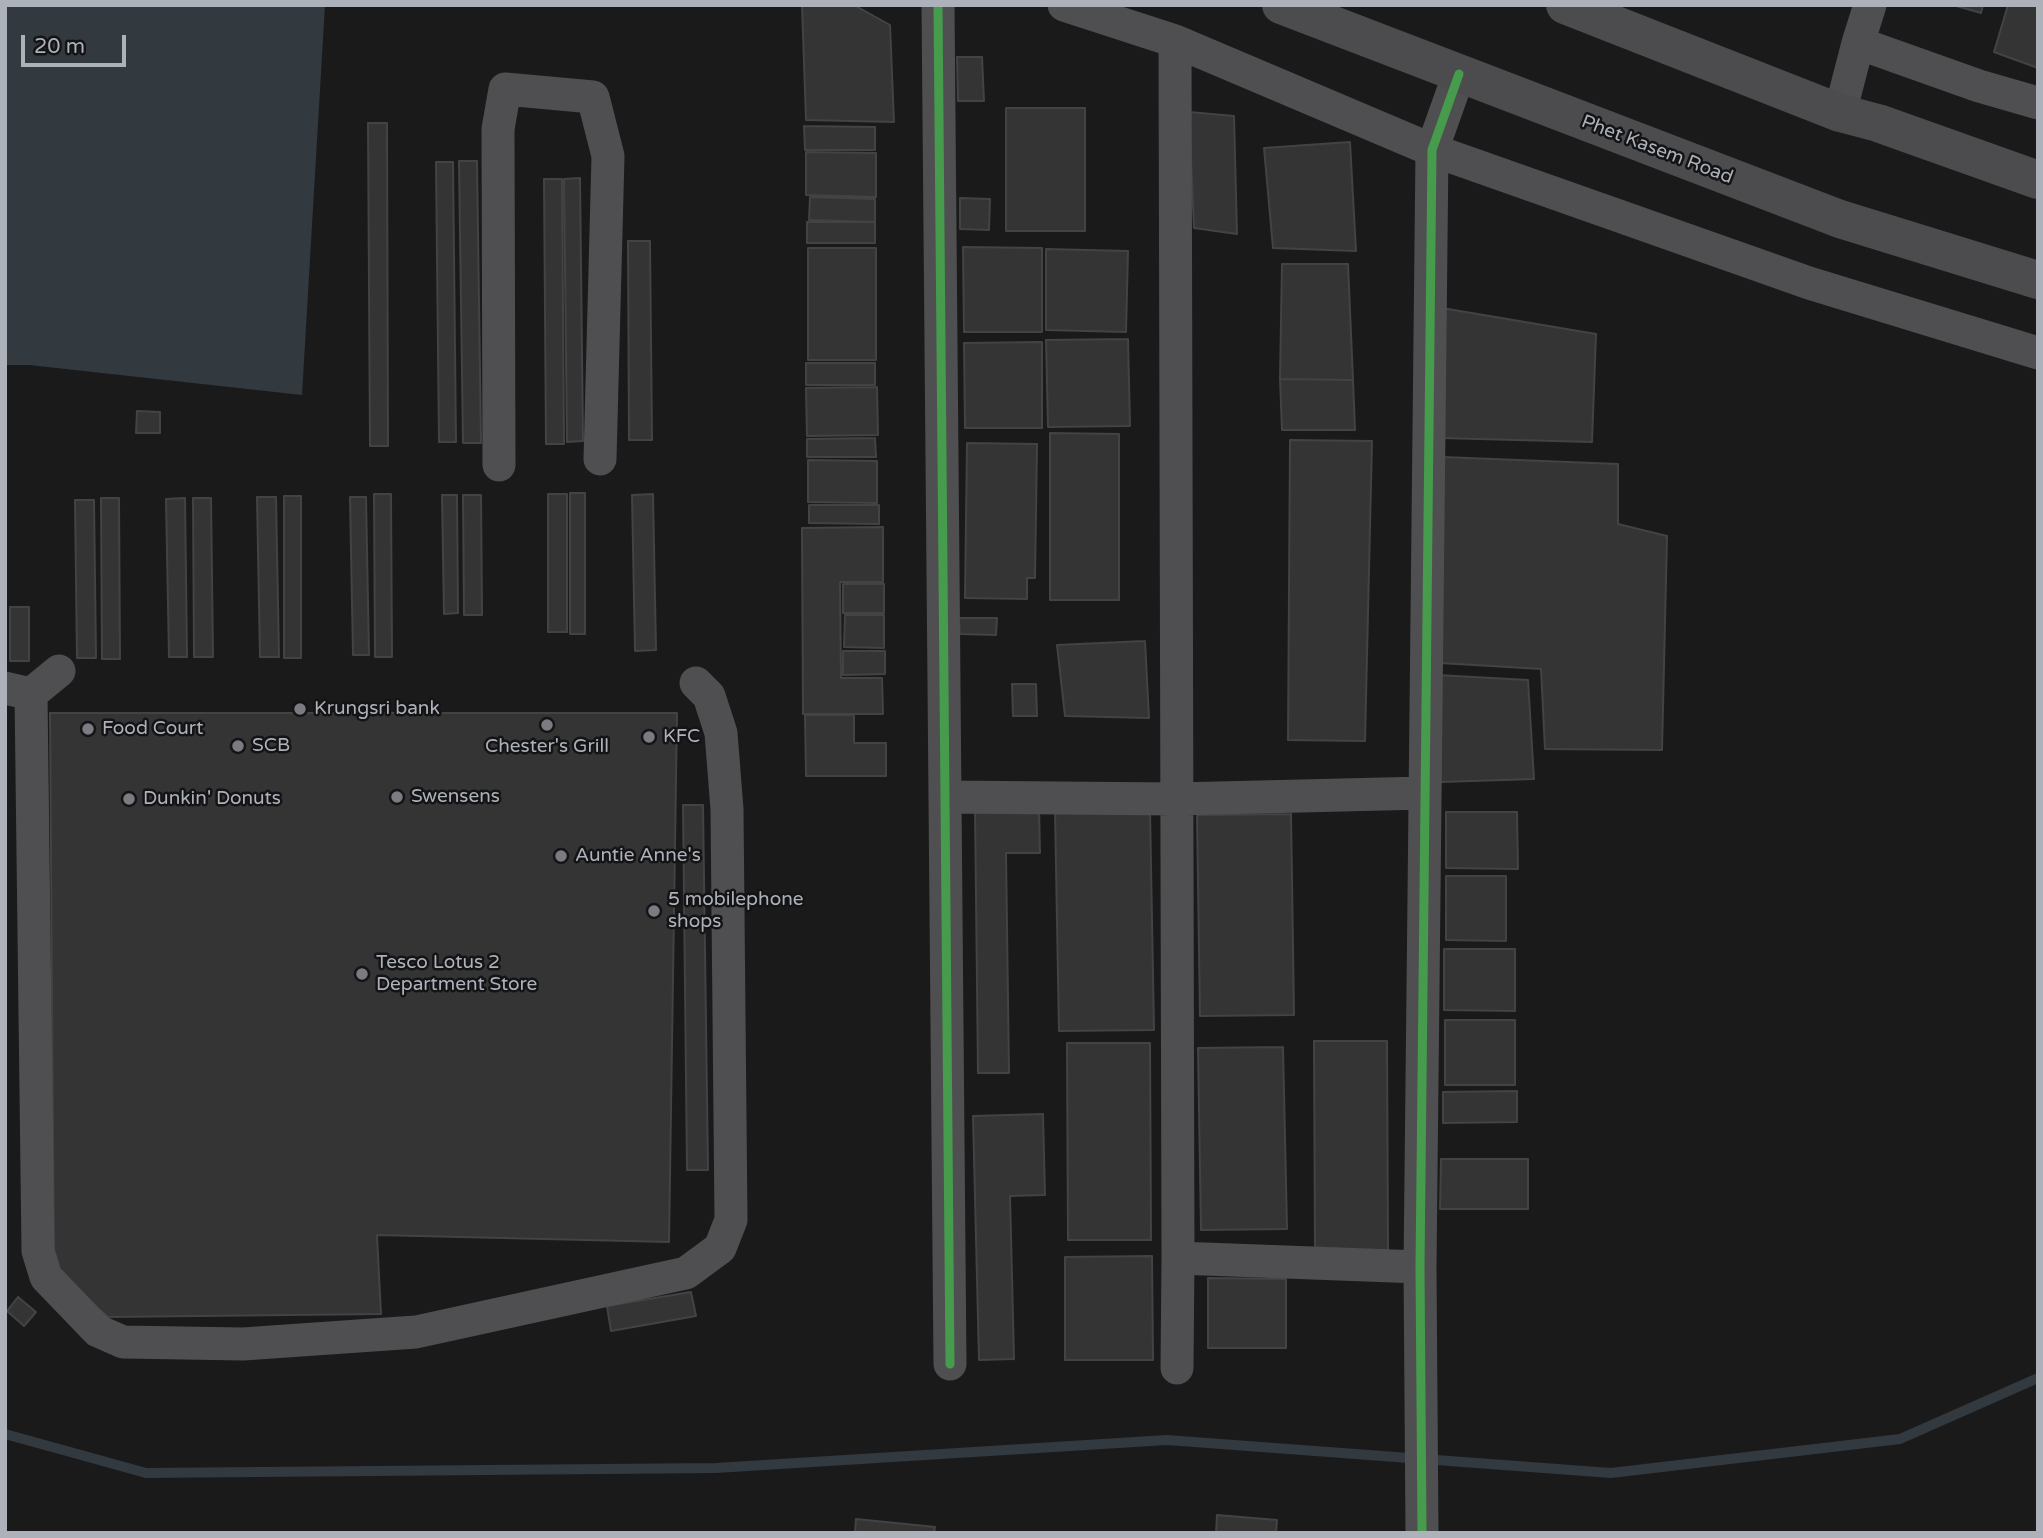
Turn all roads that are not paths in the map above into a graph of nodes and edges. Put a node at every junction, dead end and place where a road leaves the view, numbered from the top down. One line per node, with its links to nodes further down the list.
1 (938, 5): 21 (street)
2 (1064, 5): 6 (street)
3 (1282, 5): 8 (main road, Phet Kasem Road)
4 (1564, 5): 10 (main road)
5 (1870, 5): 7 (street)
6 (1175, 41): 11 (street); 22 (street)
7 (1858, 43): 9 (street); 10 (street)
8 (1459, 74): 11 (street); 13 (main road, Phet Kasem Road)
9 (2038, 103)
10 (1840, 113): 12 (main road)
11 (1432, 150): 14 (street); 20 (street)
12 (2038, 180)
13 (2038, 280)
14 (2038, 353)
15 (600, 459): 16 (street)
16 (499, 465)
17 (59, 671): 19 (street)
18 (696, 683): 19 (street)
19 (18, 691)
20 (1424, 793): 22 (street); 24 (street)
21 (945, 797): 22 (street); 25 (street)
22 (1176, 799): 23 (street)
23 (1178, 1258): 24 (street); 26 (street)
24 (1420, 1267): 27 (street)
25 (950, 1364)
26 (1177, 1367)
27 (1422, 1518)

